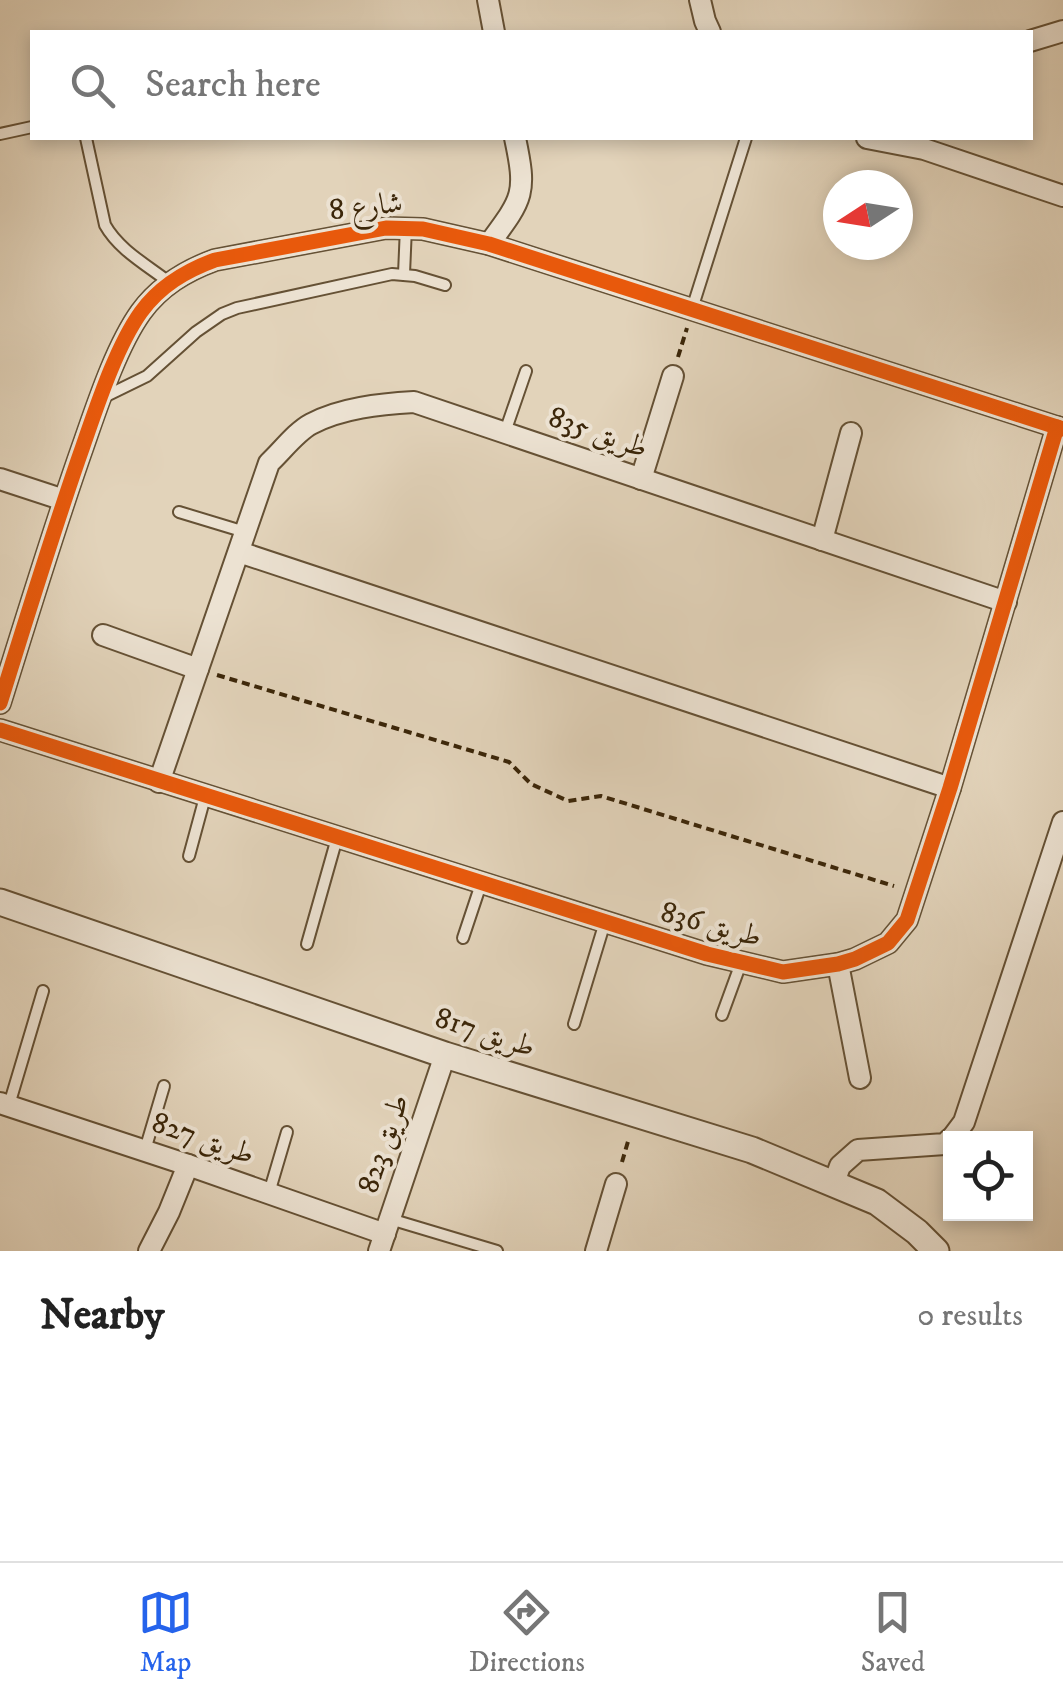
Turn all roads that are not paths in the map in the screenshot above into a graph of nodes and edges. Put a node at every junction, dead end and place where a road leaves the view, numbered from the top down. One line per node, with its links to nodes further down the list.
1 (488, 0): 3 (street)
2 (700, 0): 4 (street)
3 (494, 30)
4 (709, 30)
5 (1063, 32): 6 (street)
6 (1033, 40)
7 (30, 127): 8 (lane)
8 (0, 134)
9 (86, 140): 18 (lane)
10 (516, 140): 16 (street)
11 (745, 140): 20 (lane)
12 (890, 140): 13 (street)
13 (927, 143): 14 (street)
14 (1063, 196)
15 (406, 227): 16 (street, شارع 8); 17 (lane); 18 (street, شارع 8)
16 (489, 244): 20 (street, شارع 8)
17 (404, 274): 19 (lane); 23 (lane)
18 (170, 282): 23 (street, شارع 8)
19 (444, 285)
20 (692, 309): 24 (street, شارع 8)
21 (526, 372): 25 (lane)
22 (672, 376): 28 (street)
23 (99, 399): 29 (street, شارع 8)
24 (1060, 428): 33 (street, طريق 836)
25 (504, 433): 28 (street, طريق 835); 32 (street, طريق 835)
26 (851, 433): 31 (street)
27 (0, 478): 29 (street)
28 (642, 479): 31 (street, طريق 835)
29 (64, 500): 36 (street, شارع 8)
30 (179, 512): 32 (lane)
31 (822, 540): 33 (street, طريق 835)
32 (242, 542): 35 (street, طريق 835); 39 (street)
33 (1006, 602): 39 (street, طريق 836)
34 (102, 635): 35 (street)
35 (198, 669): 38 (street, طريق 835)
36 (0, 703)
37 (0, 730): 38 (street, طريق 836)
38 (159, 782): 40 (street, طريق 836)
39 (950, 788): 50 (street, طريق 836)
40 (205, 797): 42 (street, طريق 836); 43 (lane)
41 (1063, 822): 58 (street)
42 (337, 838): 44 (street, طريق 836); 48 (lane)
43 (189, 856)
44 (482, 884): 46 (street, طريق 836); 47 (lane)
45 (0, 902): 54 (street, طريق 817)
46 (605, 922): 49 (street, طريق 836); 53 (lane)
47 (463, 938)
48 (307, 944)
49 (742, 962): 50 (street, طريق 836); 52 (lane)
50 (838, 964): 55 (street)
51 (43, 991): 57 (lane)
52 (722, 1015)
53 (574, 1024)
54 (446, 1056): 64 (street, طريق 817); 66 (street, طريق 823)
55 (860, 1078)
56 (164, 1086): 61 (lane)
57 (4, 1105): 61 (street, طريق 827)
58 (957, 1131)
59 (287, 1132): 65 (lane)
60 (943, 1144): 64 (street)
61 (144, 1151): 62 (street, طريق 827)
62 (188, 1165): 65 (street, طريق 827); 67 (street)
63 (616, 1184): 69 (street)
64 (834, 1184): 70 (street, طريق 817)
65 (269, 1193): 66 (street, طريق 827)
66 (385, 1235): 68 (lane)
67 (150, 1251)
68 (497, 1251)
69 (596, 1251)
70 (936, 1251)

